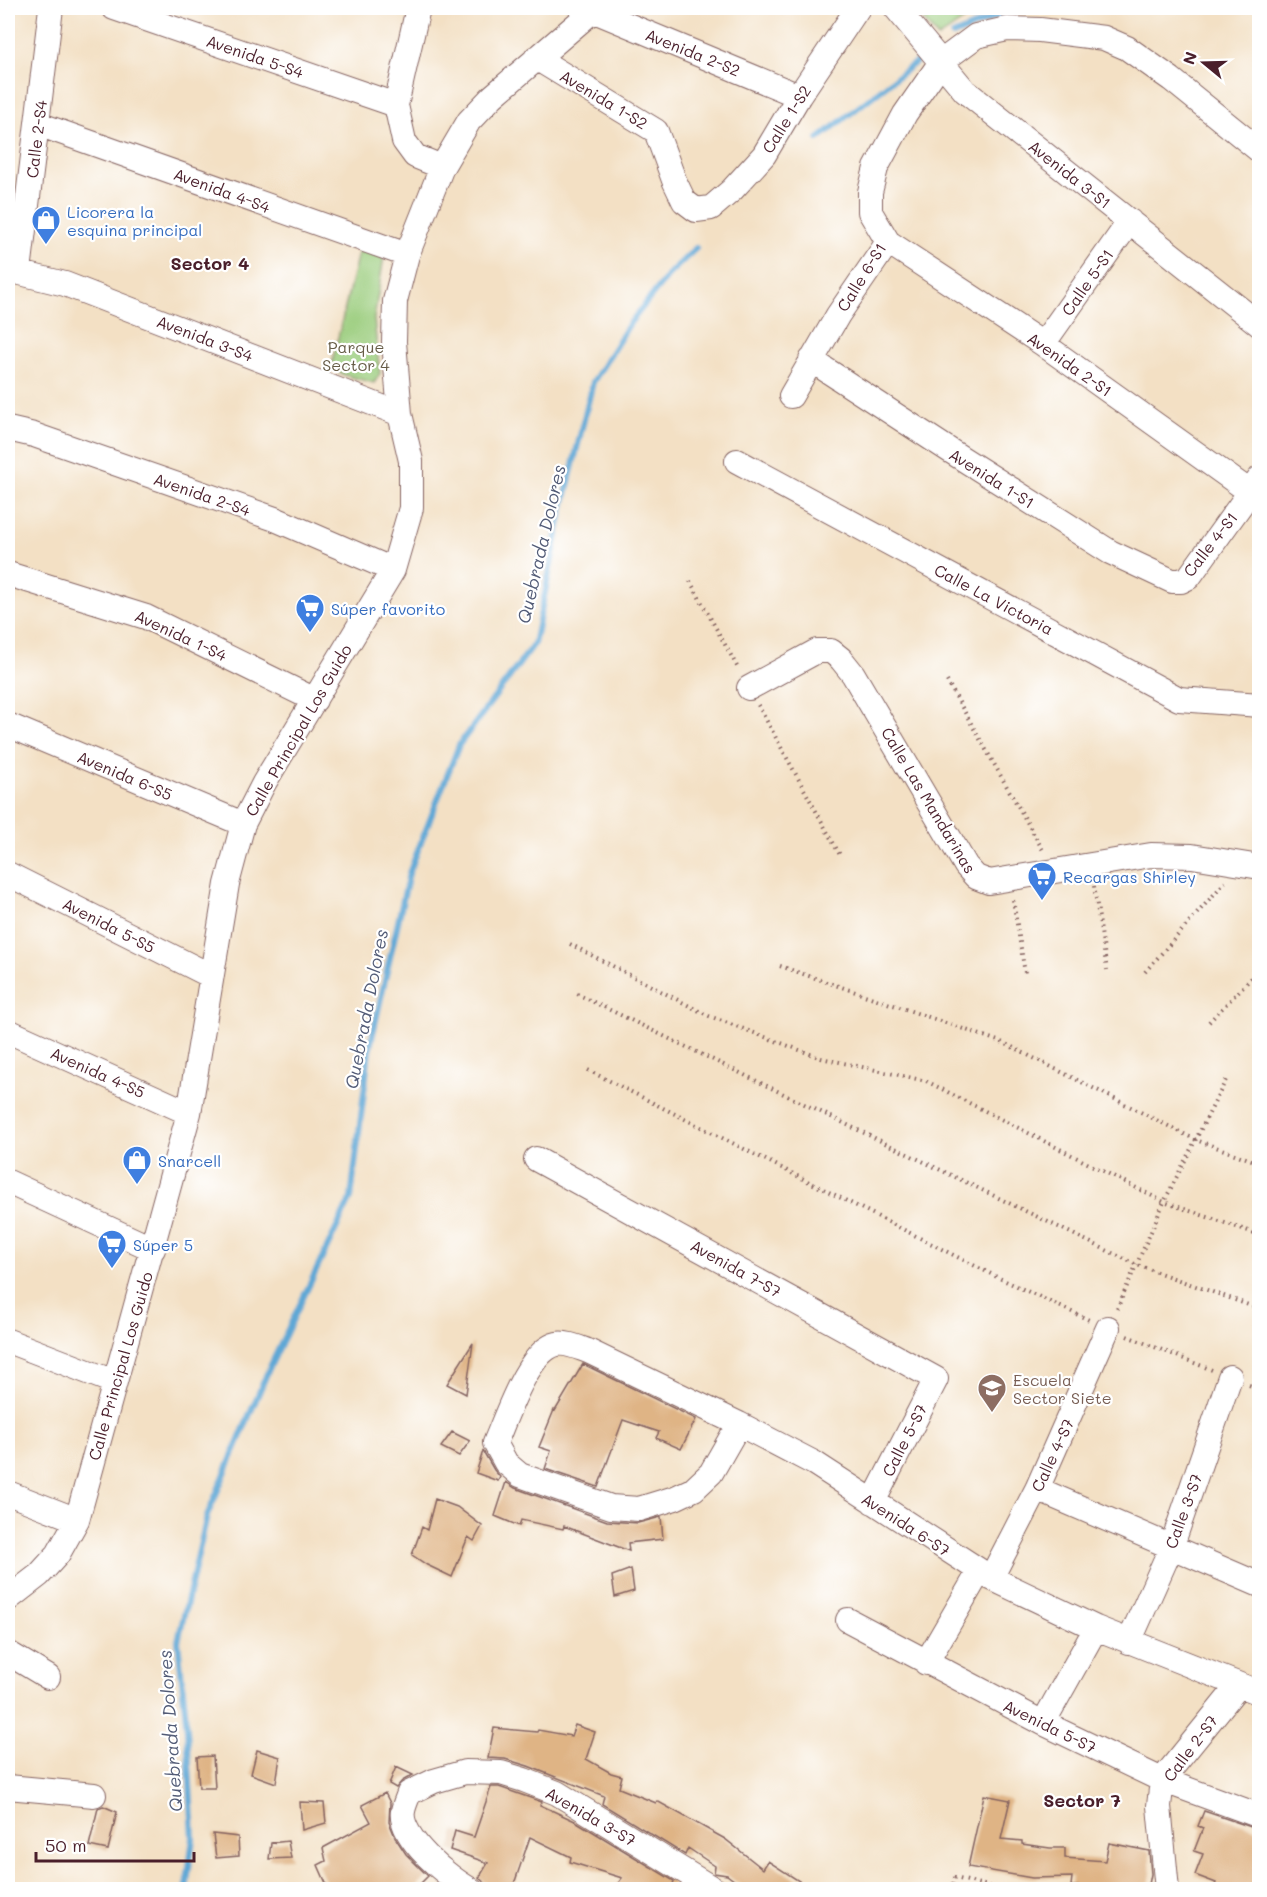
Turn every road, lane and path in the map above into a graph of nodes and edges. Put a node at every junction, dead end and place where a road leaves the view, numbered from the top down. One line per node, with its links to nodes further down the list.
1 (51, 8): 11 (street, Calle 2-S4)
2 (114, 8): 10 (street, Avenida 5-S4)
3 (418, 8): 10 (street)
4 (592, 8): 7 (street, Calle Principal Los Guido); 9 (street, Avenida 2-S2)
5 (858, 8): 9 (street, Calle 1-S2)
6 (896, 8): 8 (street, Avenida 3-S1)
7 (536, 58): 13 (street, Calle Principal Los Guido); 14 (street, Avenida 1-S2)
8 (941, 62): 12 (street, Calle 6-S1); 15 (street, Avenida 3-S1); 16 (street, Calle 6-S1)
9 (799, 96): 14 (street, Calle 1-S2)
10 (396, 105): 13 (street)
11 (38, 124): 17 (street, Avenida 4-S4); 18 (street, Calle 2-S4)
12 (1260, 151)
13 (442, 167): 17 (street, Calle Principal Los Guido)
14 (696, 210)
15 (1130, 221): 19 (street, Avenida 3-S1); 20 (street, Calle 5-S1)
16 (888, 242): 20 (street, Avenida 2-S1); 21 (street, Calle 6-S1)
17 (407, 255): 23 (street, Calle Principal Los Guido)
18 (13, 271): 23 (street, Avenida 3-S4)
19 (1260, 325)
20 (1043, 344): 26 (street, Avenida 2-S1)
21 (811, 360): 22 (street, Calle 6-S1); 30 (street, Avenida 1-S1)
22 (791, 396)
23 (400, 414): 27 (street, Calle Principal Los Guido)
24 (8, 429): 27 (street, Avenida 2-S4)
25 (737, 461): 34 (street, Calle La Victoria)
26 (1255, 485): 30 (street, Calle 4-S1)
27 (393, 570): 33 (street, Calle Principal Los Guido)
28 (8, 574): 33 (street, Avenida 1-S4)
29 (690, 581): 32 (path)
30 (1181, 581)
31 (947, 681): 40 (path)
32 (749, 688): 37 (path); 42 (street, Calle Las Mandarinas)
33 (315, 699): 36 (street, Calle Principal Los Guido)
34 (1260, 705)
35 (8, 725): 36 (street, Avenida 6-S5)
36 (243, 824): 49 (street, Calle Principal Los Guido)
37 (840, 855)
38 (1090, 865): 39 (street, Calle Las Mandarinas); 40 (street, Calle Las Mandarinas); 46 (path)
39 (1250, 865): 47 (path)
40 (1055, 871): 42 (street, Calle Las Mandarinas)
41 (8, 874): 49 (street, Avenida 5-S5)
42 (1010, 879): 48 (path)
43 (570, 945): 60 (path)
44 (780, 966): 56 (path)
45 (1260, 969): 51 (path)
46 (1107, 970)
47 (1145, 972)
48 (1025, 973)
49 (211, 976): 55 (street, Calle Principal Los Guido)
50 (577, 993): 63 (path)
51 (1209, 1022)
52 (8, 1031): 55 (street, Avenida 4-S5)
53 (588, 1070): 65 (path)
54 (1227, 1078): 56 (path)
55 (189, 1113): 62 (street, Calle Principal Los Guido)
56 (1196, 1140): 58 (path); 60 (path)
57 (536, 1159): 68 (street, Avenida 7-S7)
58 (1260, 1162)
59 (8, 1182): 62 (street)
60 (1164, 1202): 61 (path); 63 (path)
61 (1260, 1235)
62 (153, 1249): 69 (street, Calle Principal Los Guido)
63 (1137, 1265): 64 (path); 65 (path)
64 (1260, 1309)
65 (1108, 1328): 67 (path); 72 (street, Calle 4-S7)
66 (8, 1341): 69 (street)
67 (1230, 1377): 70 (path); 76 (street, Calle 3-S7)
68 (936, 1379): 74 (street, Calle 5-S7)
69 (114, 1382): 75 (street, Calle Principal Los Guido)
70 (1260, 1389)
71 (739, 1424): 71 (street, Avenida 6-S7); 74 (street, Avenida 6-S7)
72 (1037, 1489): 76 (street); 77 (street, Calle 4-S7)
73 (8, 1492): 75 (street)
74 (873, 1502): 77 (street, Avenida 6-S7)
75 (77, 1520): 79 (street, Calle Principal Los Guido)
76 (1171, 1548): 78 (street); 82 (street, Calle 3-S7)
77 (985, 1575): 81 (street, Avenida 6-S7); 84 (street, Calle 4-S7)
78 (1260, 1585)
79 (8, 1599)
80 (848, 1620): 84 (street, Avenida 5-S7)
81 (1096, 1628): 82 (street, Avenida 6-S7); 87 (street)
82 (1129, 1641): 86 (street, Avenida 6-S7)
83 (8, 1653): 85 (street)
84 (926, 1663): 87 (street, Avenida 5-S7)
85 (48, 1677)
86 (1254, 1691): 88 (street, Calle 2-S7)
87 (1043, 1723): 88 (street, Avenida 5-S7)
88 (1162, 1780): 91 (street, Avenida 5-S7); 96 (street, Calle 2-S7)
89 (8, 1786): 90 (street)
90 (94, 1795)
91 (1260, 1816)
92 (465, 1888): 93 (street, Avenida 3-S7)
93 (715, 1890)
94 (950, 1890): 95 (path)
95 (1005, 1890)
96 (1167, 1890)

